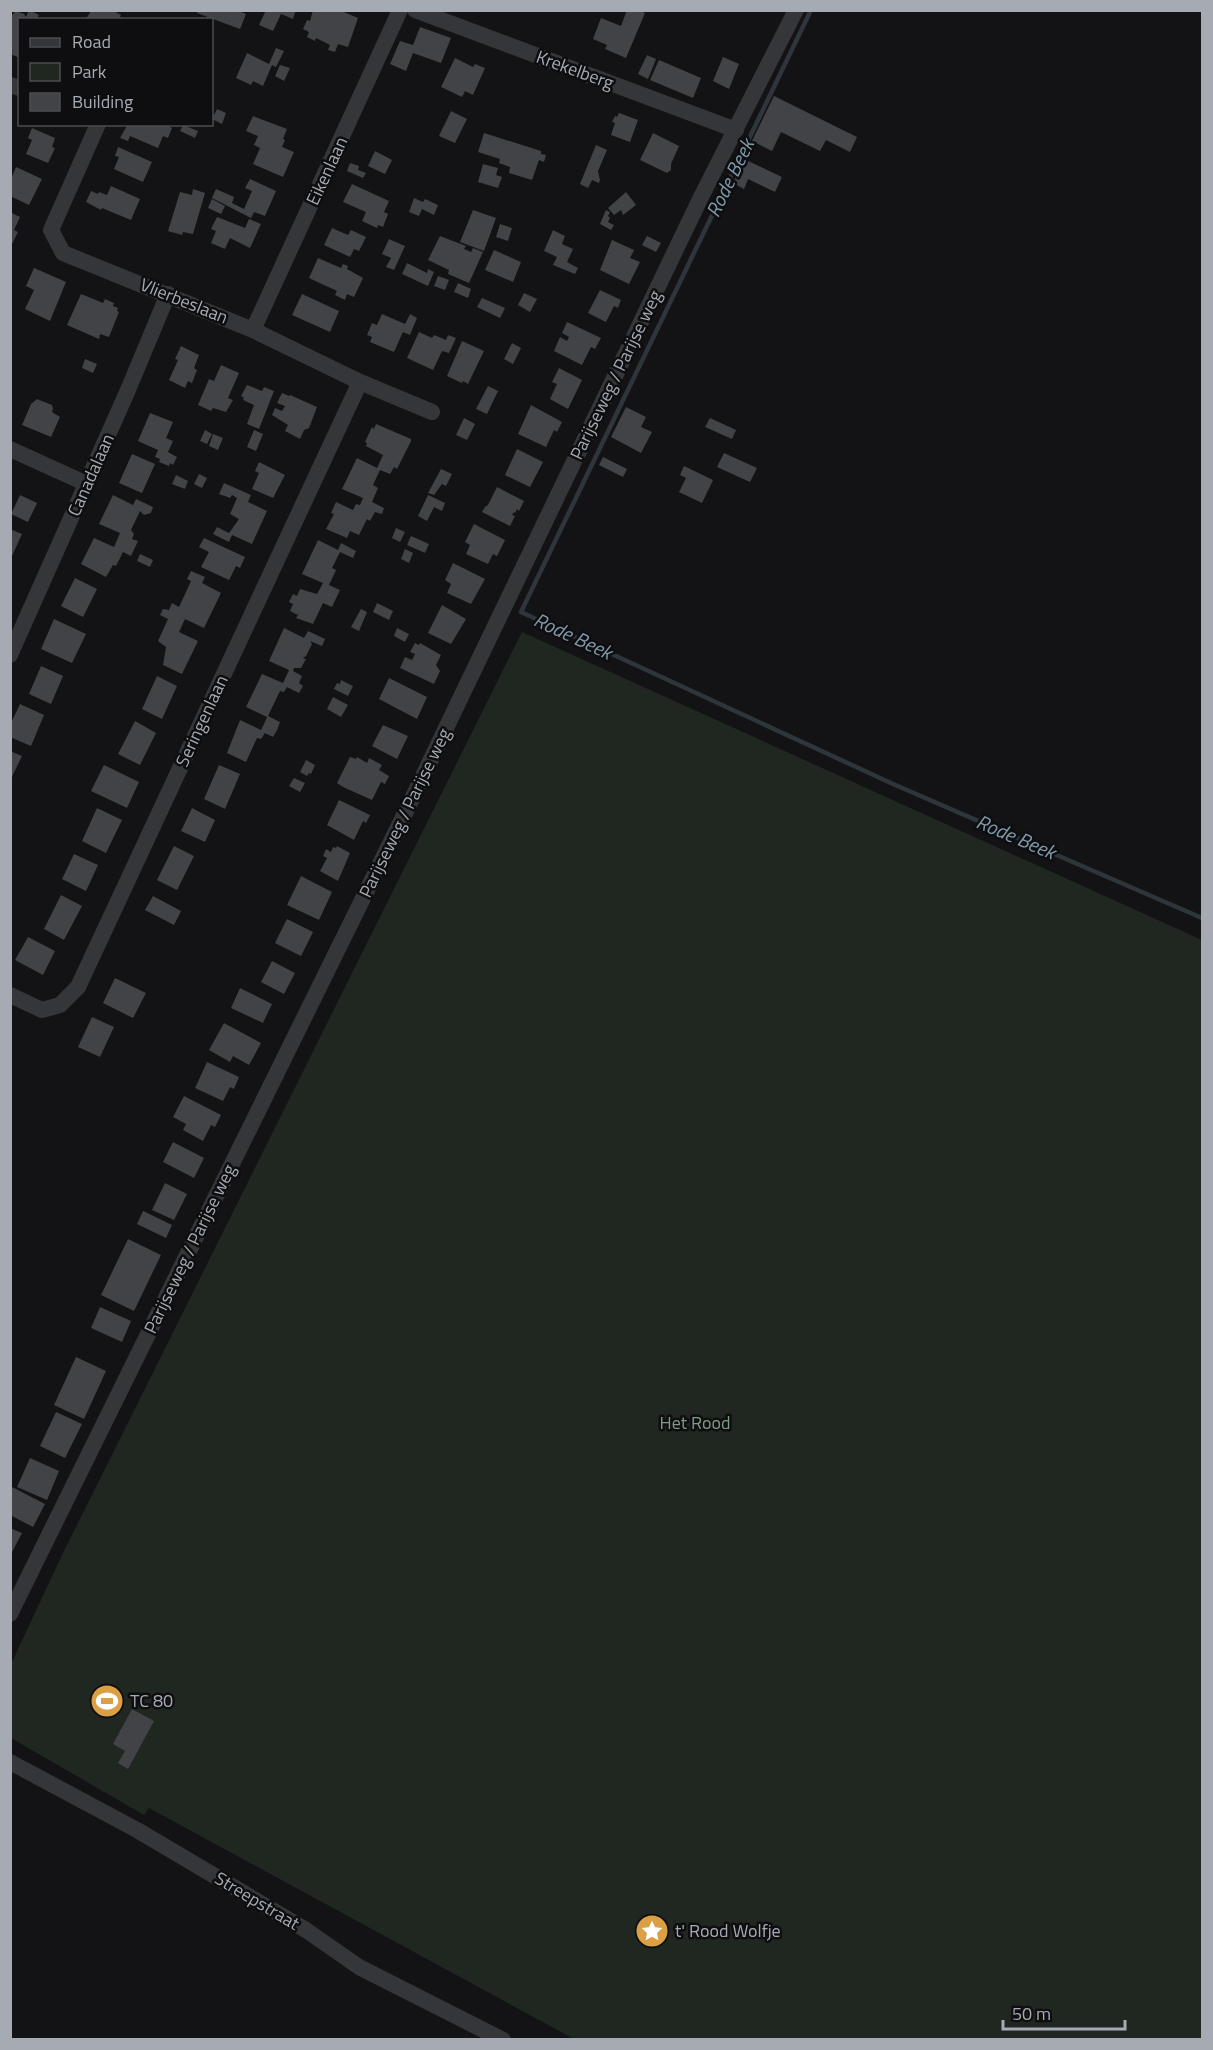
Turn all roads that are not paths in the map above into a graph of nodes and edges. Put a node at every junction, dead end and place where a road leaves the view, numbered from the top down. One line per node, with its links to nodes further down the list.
1 (400, 10): 7 (street, Eikenlaan)
2 (415, 10): 5 (street, Krekelberg)
3 (795, 10): 5 (street, Parijseweg / Parijse weg)
4 (97, 126): 6 (street, Vlierbeslaan)
5 (736, 130): 14 (street, Parijseweg / Parijse weg)
6 (168, 294): 7 (street, Vlierbeslaan); 11 (street, Canadalaan)
7 (253, 330): 8 (street, Vlierbeslaan)
8 (360, 382): 9 (street, Vlierbeslaan); 13 (street, Seringenlaan)
9 (432, 412)
10 (10, 449): 11 (street)
11 (87, 484): 12 (street, Canadalaan)
12 (10, 656)
13 (10, 995)
14 (10, 1614)
15 (10, 1762): 16 (street, Streepstraat)
16 (503, 2040)

